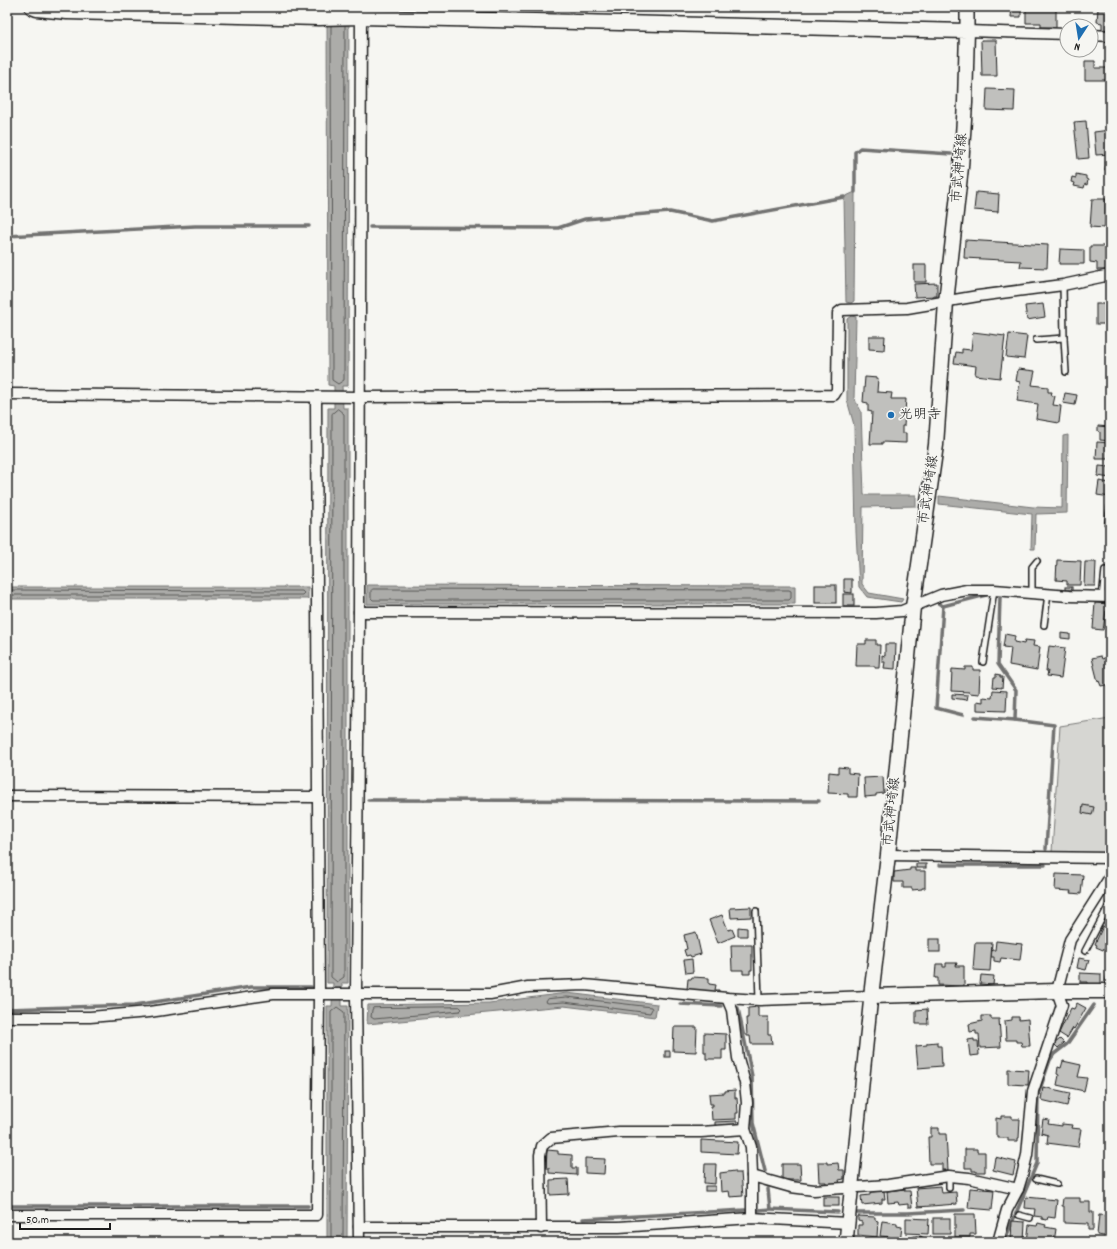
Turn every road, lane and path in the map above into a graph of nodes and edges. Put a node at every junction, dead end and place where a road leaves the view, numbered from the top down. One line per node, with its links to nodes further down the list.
1 (32, 7): 3 (main road)
2 (967, 7): 4 (street)
3 (359, 14): 4 (main road); 16 (street)
4 (967, 31): 5 (street); 10 (main road, 市武神埼線)
5 (1059, 34)
6 (1099, 35): 7 (street)
7 (1110, 36)
8 (1110, 275): 9 (street)
9 (1063, 285): 10 (street); 11 (lane)
10 (946, 302): 16 (street); 23 (main road, 市武神埼線)
11 (1064, 338): 12 (lane); 13 (lane)
12 (1036, 340)
13 (1066, 372)
14 (7, 394): 15 (street)
15 (316, 396): 16 (street); 28 (street)
16 (360, 397): 24 (street)
17 (1037, 561): 20 (lane)
18 (1105, 570): 22 (lane)
19 (994, 590): 20 (street); 23 (street); 26 (lane)
20 (1032, 593): 21 (street)
21 (1048, 594): 22 (street); 25 (lane)
22 (1106, 597)
23 (913, 607): 24 (street); 29 (main road, 市武神埼線)
24 (359, 612): 38 (street)
25 (1044, 625)
26 (983, 662)
27 (7, 796): 28 (street)
28 (318, 797): 37 (street)
29 (888, 855): 30 (street); 39 (main road, 市武神埼線)
30 (1110, 858)
31 (1110, 877): 35 (street)
32 (1110, 902): 34 (lane)
33 (756, 911): 41 (lane)
34 (1085, 951)
35 (1057, 991): 36 (main road); 39 (main road); 50 (street)
36 (1110, 991)
37 (319, 995): 38 (street); 42 (street); 51 (street)
38 (356, 995): 40 (street); 56 (street)
39 (871, 996): 41 (street); 48 (street)
40 (727, 998): 41 (street); 43 (street)
41 (760, 1000)
42 (7, 1017)
43 (745, 1129): 44 (street); 57 (street)
44 (752, 1176): 48 (street); 53 (street)
45 (950, 1176): 48 (street); 49 (lane); 50 (street)
46 (1036, 1179): 47 (lane)
47 (1057, 1184)
48 (852, 1187): 55 (street)
49 (949, 1188)
50 (1018, 1189): 60 (street)
51 (7, 1215)
52 (1020, 1215): 54 (lane)
53 (752, 1218): 55 (street); 57 (street)
54 (1030, 1218)
55 (848, 1223): 59 (street)
56 (359, 1227): 57 (street); 58 (street)
57 (541, 1228)
58 (359, 1242)
59 (848, 1242)
60 (998, 1242)

